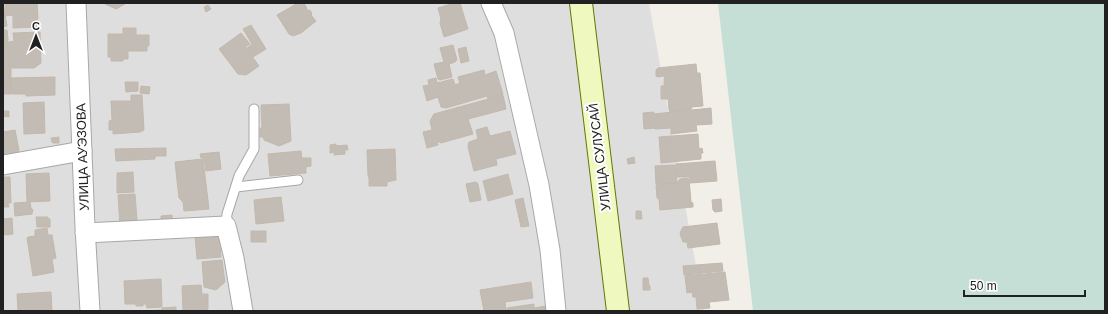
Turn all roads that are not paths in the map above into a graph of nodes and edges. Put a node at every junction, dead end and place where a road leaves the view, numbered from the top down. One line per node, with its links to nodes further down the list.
1 (76, 3): 5 (street, УЛИЦА АУЭЗОВА)
2 (491, 3): 13 (street)
3 (581, 3): 14 (main road, УЛИЦА СУЛУСАЙ)
4 (254, 109): 8 (lane)
5 (82, 151): 6 (street); 10 (street, УЛИЦА АУЭЗОВА)
6 (3, 165)
7 (298, 180): 8 (lane)
8 (236, 187): 9 (lane)
9 (226, 226): 10 (street); 12 (street)
10 (85, 233): 11 (street, УЛИЦА АУЭЗОВА)
11 (90, 311)
12 (243, 311)
13 (556, 311)
14 (618, 311)

